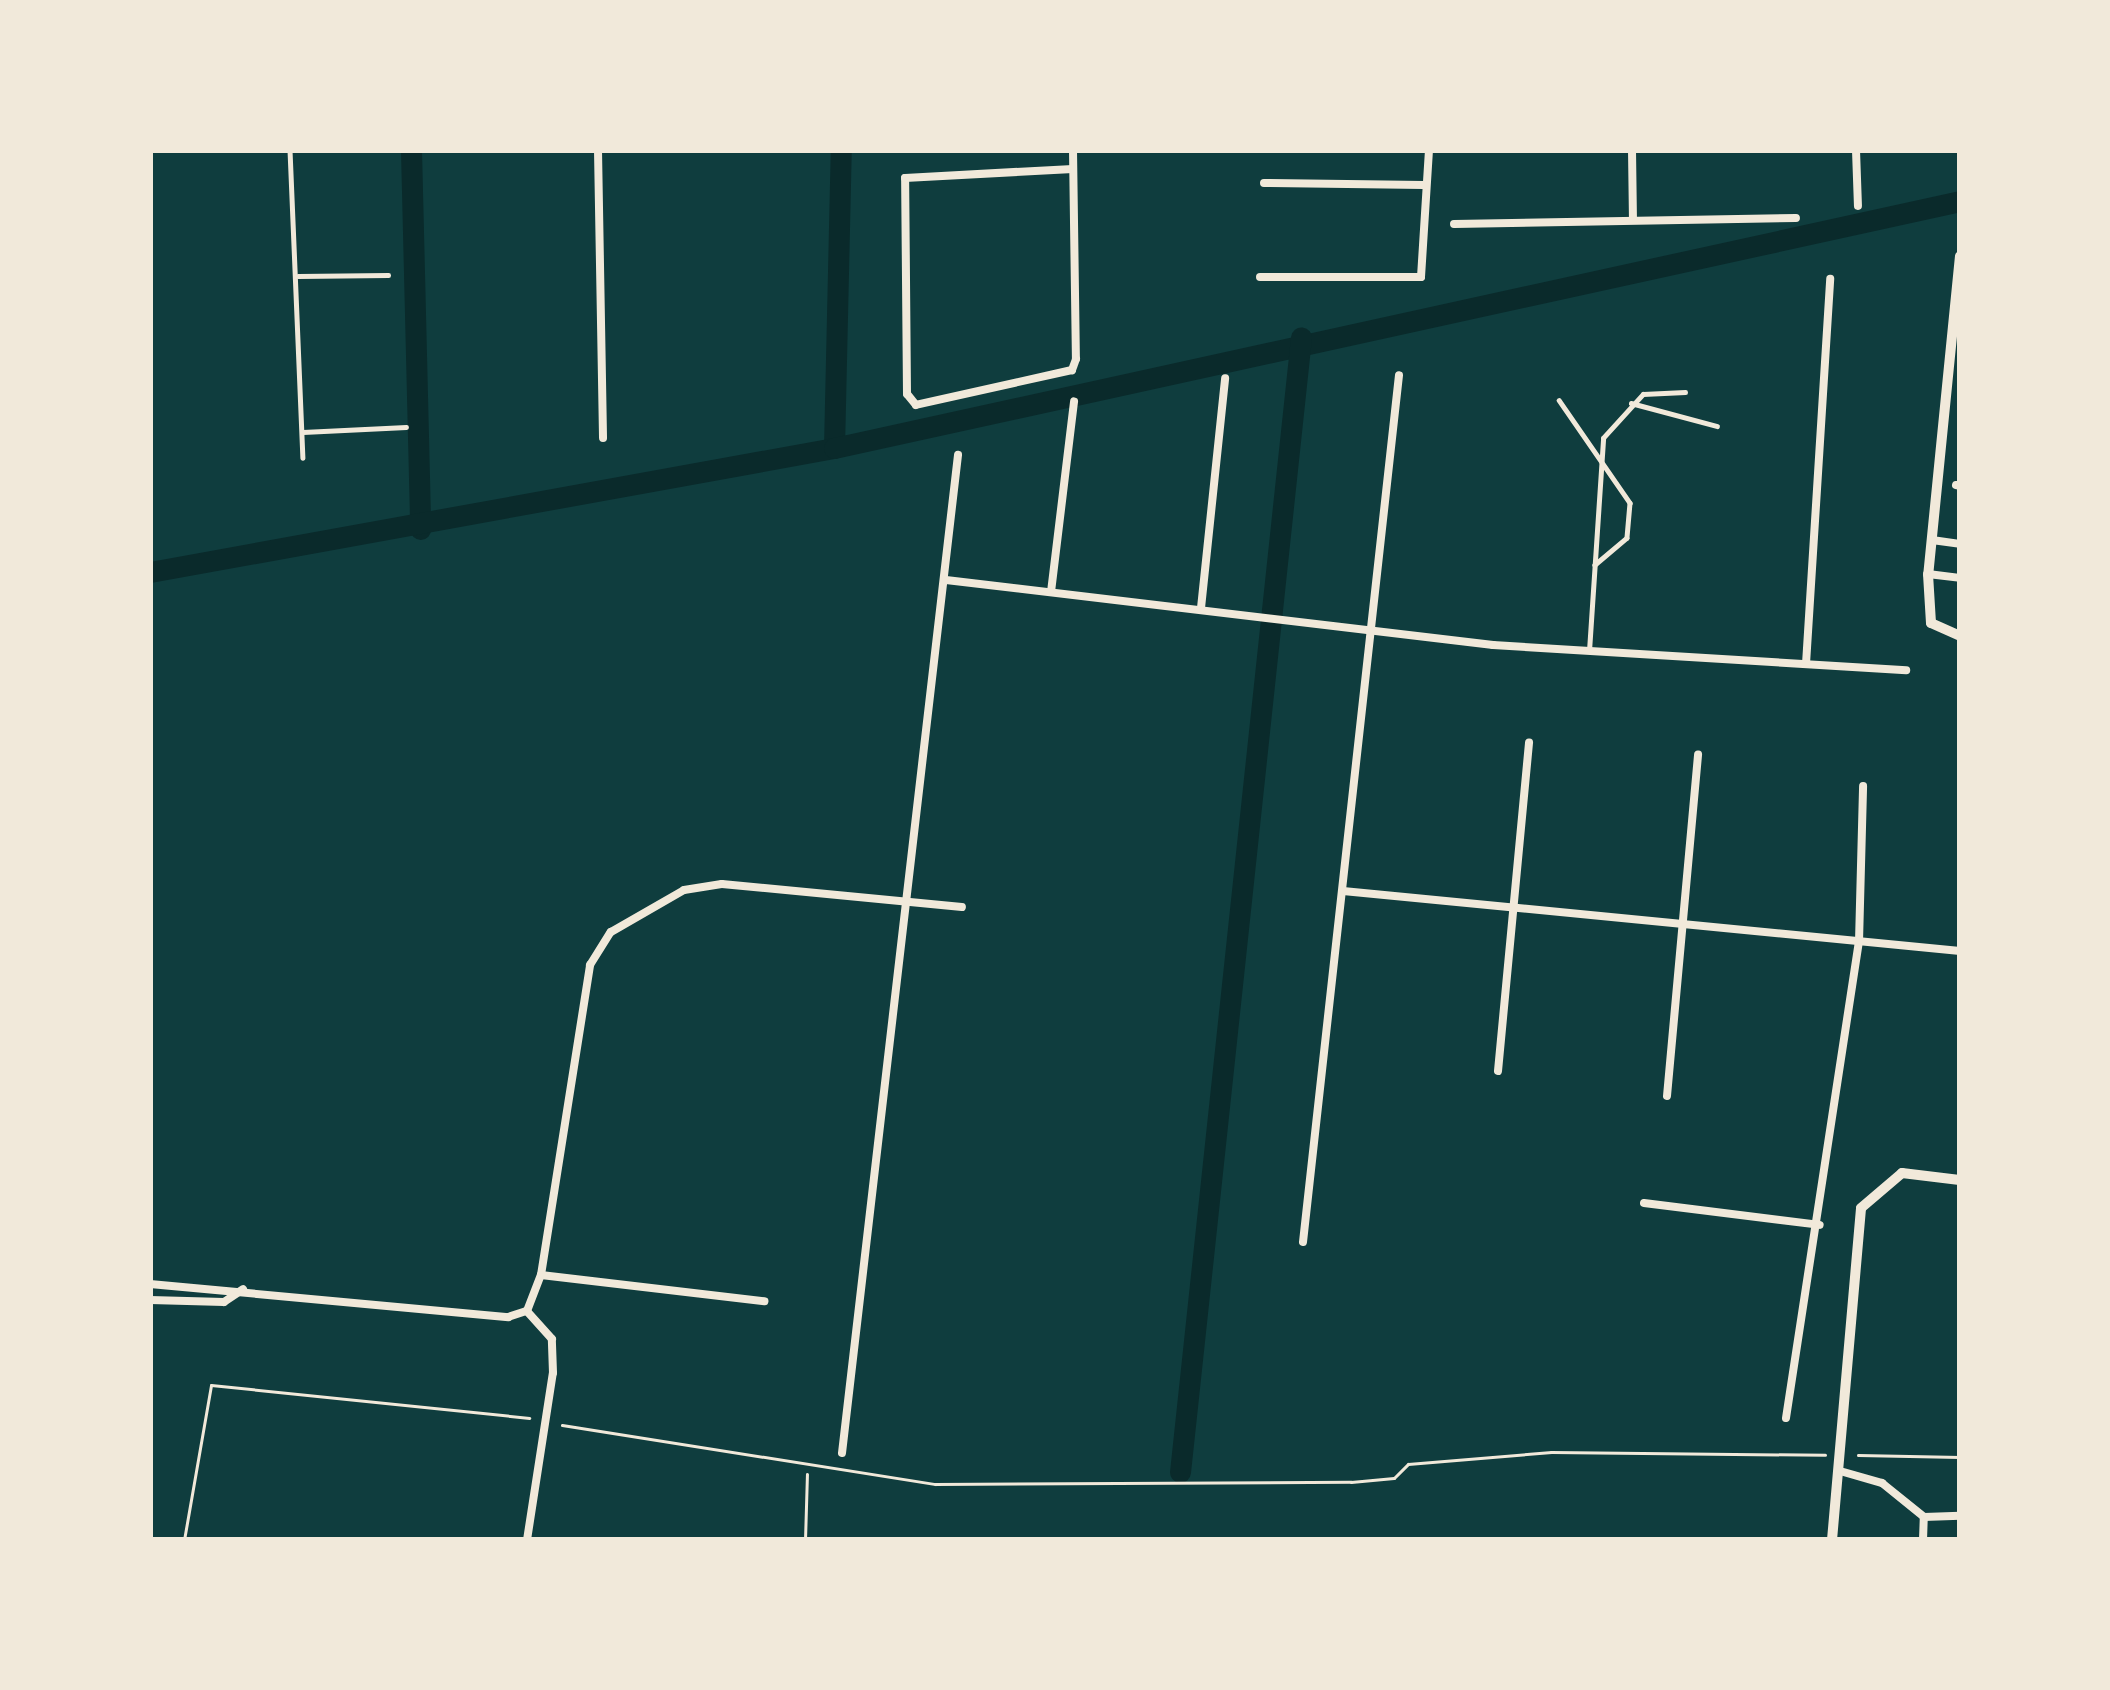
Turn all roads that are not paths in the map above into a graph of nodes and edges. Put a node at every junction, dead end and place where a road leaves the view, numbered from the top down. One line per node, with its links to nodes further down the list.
1 (290, 150): 16 (lane)
2 (598, 150): 28 (street)
3 (1073, 150): 7 (street)
4 (1429, 150): 9 (street)
5 (1632, 150): 12 (street)
6 (1856, 150): 10 (street)
7 (1073, 170): 7 (street)
8 (1264, 183): 9 (street)
9 (1424, 185): 17 (street)
10 (1858, 206)
11 (1796, 218): 12 (street)
12 (1634, 220): 13 (street)
13 (1454, 224)
14 (1960, 256): 32 (street)
15 (388, 275): 16 (lane)
16 (297, 276): 27 (lane)
17 (1260, 278)
18 (1830, 279): 43 (street)
19 (1399, 375): 40 (street)
20 (1225, 378): 39 (street)
21 (1684, 392): 24 (lane)
22 (1559, 400): 31 (lane)
23 (1074, 401): 38 (street)
24 (1631, 403): 25 (lane); 31 (lane)
25 (1717, 425)
26 (406, 427): 27 (lane)
27 (302, 432): 30 (lane)
28 (603, 438)
29 (958, 455): 37 (street)
30 (304, 458)
31 (1600, 459): 34 (lane); 34 (lane)
32 (1932, 540): 33 (street); 35 (street)
33 (1960, 544)
34 (1593, 566): 42 (lane)
35 (1928, 574): 36 (street); 41 (street)
36 (1960, 578)
37 (946, 580): 38 (street); 49 (street)
38 (1051, 592): 39 (street)
39 (1201, 608): 40 (street)
40 (1373, 627): 42 (street); 48 (street)
41 (1960, 636)
42 (1589, 651): 43 (street)
43 (1806, 664): 44 (street)
44 (1906, 670)
45 (1529, 742): 51 (street)
46 (1698, 754): 52 (street)
47 (1863, 786): 53 (street)
48 (1343, 891): 51 (street); 60 (street)
49 (914, 902): 50 (street); 61 (street); 68 (street)
50 (962, 907)
51 (1512, 907): 52 (street); 55 (street)
52 (1682, 923): 53 (street); 56 (street)
53 (1859, 943): 54 (street); 59 (street)
54 (1960, 951)
55 (1498, 1071)
56 (1667, 1096)
57 (1960, 1180): 69 (street)
58 (1644, 1203): 59 (street)
59 (1820, 1225): 67 (street)
60 (1304, 1242)
61 (542, 1275): 65 (street); 66 (street)
62 (150, 1284): 63 (street)
63 (244, 1288): 64 (street); 66 (street)
64 (150, 1300)
65 (764, 1301)
66 (527, 1311): 72 (street)
67 (1786, 1418)
68 (842, 1453)
69 (1840, 1471): 70 (street); 73 (street)
70 (1924, 1516): 71 (street); 74 (street)
71 (1960, 1516)
72 (526, 1540)
73 (1832, 1540)
74 (1923, 1540)

